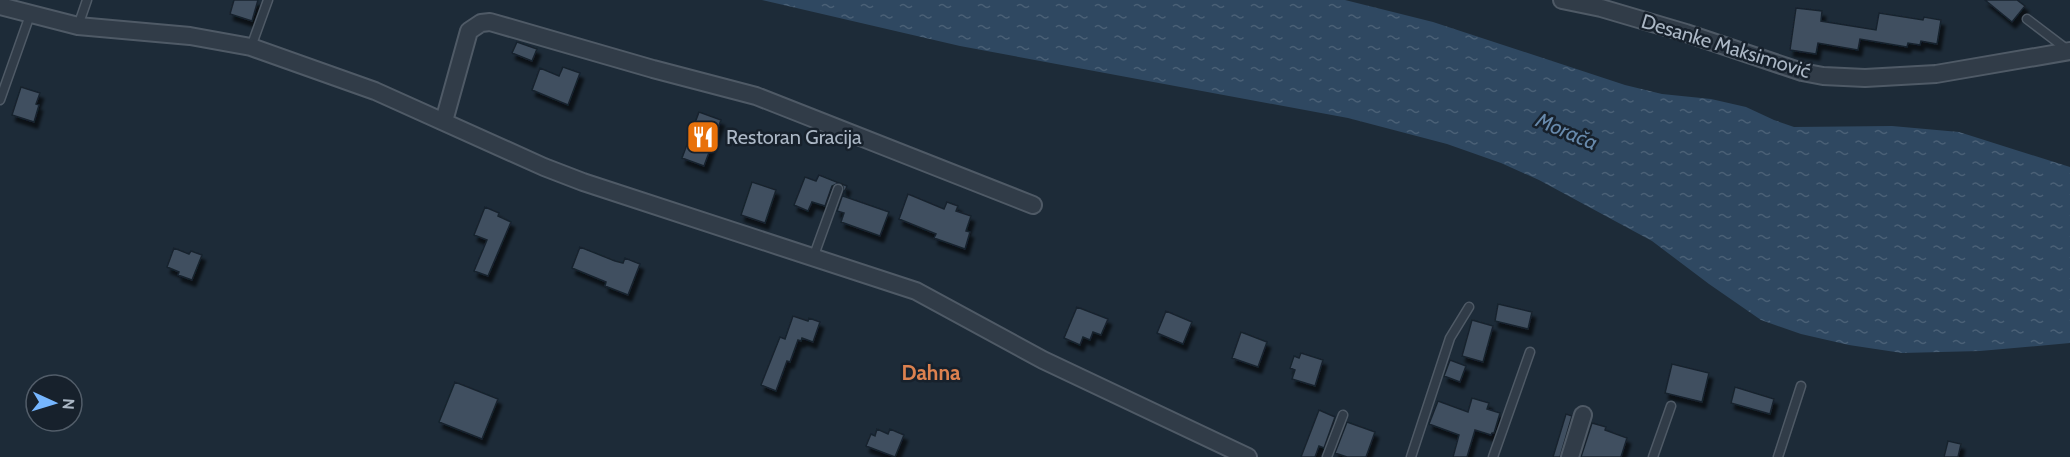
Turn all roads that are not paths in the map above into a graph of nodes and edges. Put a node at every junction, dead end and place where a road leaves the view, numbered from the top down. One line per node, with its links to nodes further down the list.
1 (87, 0): 8 (lane)
2 (268, 0): 9 (lane)
3 (1562, 0): 4 (street, Desanke Maksimović)
4 (1602, 4): 10 (street, Desanke Maksimović)
5 (0, 6): 6 (street)
6 (30, 15): 8 (street); 11 (lane)
7 (2027, 19): 10 (lane)
8 (78, 26): 9 (street)
9 (251, 47): 12 (street)
10 (2070, 51)
11 (0, 100)
12 (444, 121): 14 (street); 15 (street)
13 (838, 189): 15 (lane)
14 (1033, 205)
15 (813, 258): 22 (street)
16 (1469, 307): 24 (lane)
17 (1530, 352): 25 (lane)
18 (1801, 386): 28 (lane)
19 (1671, 406): 27 (lane)
20 (1343, 415): 23 (lane)
21 (1582, 415): 26 (street)
22 (1240, 455)
23 (1327, 457)
24 (1411, 457)
25 (1493, 457)
26 (1570, 457)
27 (1653, 457)
28 (1778, 457)

